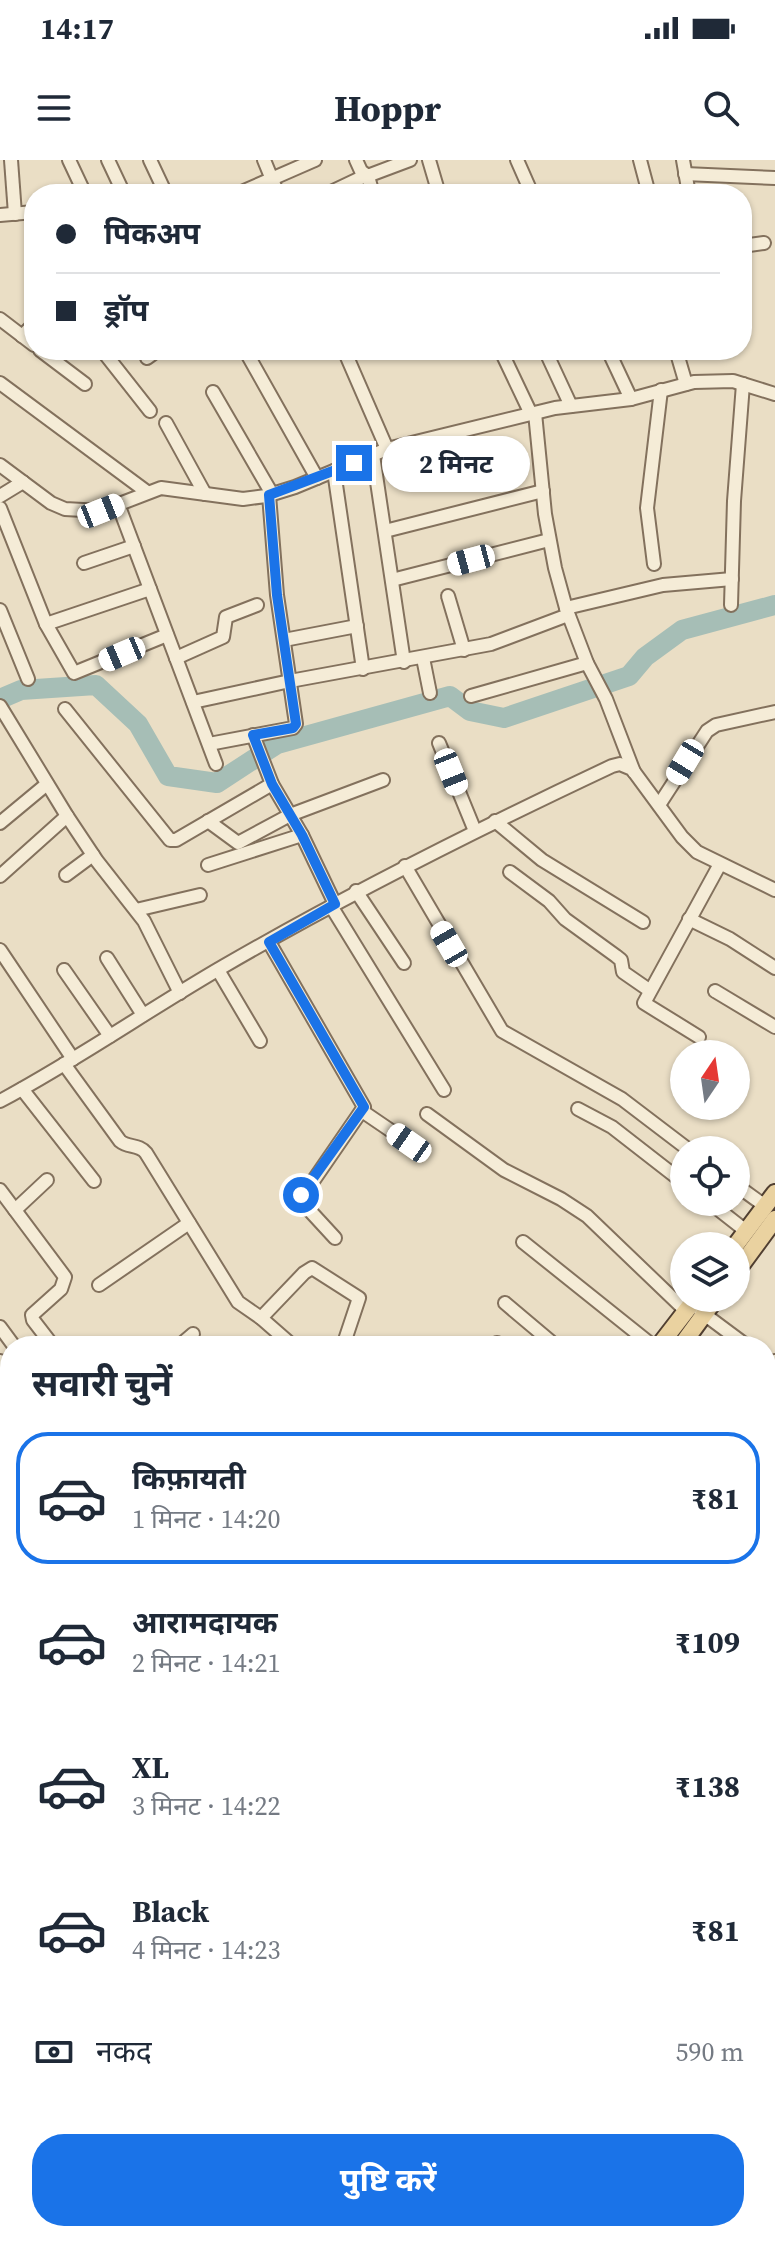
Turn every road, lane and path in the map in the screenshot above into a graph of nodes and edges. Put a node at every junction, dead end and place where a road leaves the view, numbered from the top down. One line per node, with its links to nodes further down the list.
1 (11, 160): 29 (street)
2 (69, 160): 17 (street)
3 (108, 160): 18 (street)
4 (150, 160): 19 (street)
5 (264, 160): 16 (street)
6 (315, 160): 16 (street)
7 (356, 160): 14 (street)
8 (410, 160): 14 (street)
9 (429, 160): 24 (street)
10 (517, 160): 25 (street)
11 (640, 160): 26 (street)
12 (683, 160): 13 (street)
13 (685, 174): 15 (street); 27 (street)
14 (368, 176): 22 (street); 23 (street)
15 (775, 178)
16 (271, 179): 20 (street); 21 (street)
17 (79, 184)
18 (119, 184)
19 (161, 184)
20 (260, 184)
21 (273, 184)
22 (350, 184)
23 (370, 184)
24 (436, 184)
25 (528, 184)
26 (646, 184)
27 (687, 184)
28 (24, 213): 29 (street)
29 (15, 214): 30 (street)
30 (0, 215)
31 (764, 243): 32 (street)
32 (752, 245)
33 (0, 319): 34 (street)
34 (22, 336)
35 (53, 360): 44 (street)
36 (110, 360): 52 (street)
37 (251, 360): 59 (street)
38 (348, 360): 55 (street)
39 (506, 360): 53 (street)
40 (550, 360): 51 (street)
41 (613, 360): 50 (street)
42 (679, 360): 45 (street)
43 (0, 383): 62 (street)
44 (85, 384)
45 (686, 384): 46 (street); 47 (street)
46 (743, 384): 49 (street); 73 (street)
47 (661, 390): 50 (street); 72 (street)
48 (213, 392): 64 (street)
49 (775, 394)
50 (631, 399): 51 (street)
51 (571, 406): 53 (street)
52 (150, 411)
53 (533, 414): 55 (street); 61 (street)
54 (166, 423): 63 (street)
55 (387, 449): 56 (street)
56 (373, 455): 58 (street); 68 (street)
57 (0, 465): 60 (street)
58 (334, 471): 59 (street); 82 (street)
59 (317, 478): 64 (street)
60 (23, 482): 65 (street); 66 (street)
61 (543, 491): 68 (street); 69 (street)
62 (147, 492): 63 (street); 66 (street)
63 (205, 494): 64 (street)
64 (270, 494): 84 (street)
65 (0, 496)
66 (118, 504): 70 (street)
67 (0, 508): 81 (street)
68 (385, 531): 74 (street)
69 (549, 540): 74 (street); 80 (street)
70 (134, 546): 71 (street); 75 (street)
71 (84, 563)
72 (654, 564)
73 (732, 579): 78 (street); 80 (street)
74 (392, 580): 88 (street)
75 (150, 589): 81 (street); 83 (street)
76 (448, 596): 85 (street)
77 (257, 605): 86 (street)
78 (731, 605)
79 (0, 610): 91 (street)
80 (567, 612): 85 (street); 89 (street)
81 (46, 624): 83 (street)
82 (357, 626): 84 (street); 90 (street)
83 (167, 635): 86 (street)
84 (284, 640): 92 (street)
85 (464, 650): 87 (street)
86 (176, 658): 95 (street)
87 (423, 658): 88 (street); 93 (street)
88 (404, 662): 90 (street)
89 (587, 663): 94 (street); 103 (street)
90 (363, 669): 92 (street)
91 (28, 679)
92 (290, 681): 95 (street); 99 (street)
93 (430, 693)
94 (471, 696)
95 (193, 702): 101 (street)
96 (65, 709): 110 (street)
97 (3, 711): 105 (street)
98 (775, 712): 107 (street)
99 (253, 735): 101 (street); 106 (street)
100 (439, 743): 113 (street)
101 (209, 744): 102 (street)
102 (216, 764)
103 (634, 772): 107 (street); 111 (street)
104 (383, 780): 108 (street)
105 (47, 784): 109 (street); 112 (street)
106 (272, 784): 108 (street); 110 (street)
107 (659, 805): 116 (street)
108 (290, 815): 110 (street); 114 (street)
109 (67, 816): 115 (street); 121 (street)
110 (208, 821)
111 (495, 821): 113 (street); 128 (street)
112 (0, 823)
113 (475, 831): 118 (street)
114 (302, 835): 117 (street); 125 (street)
115 (93, 855): 120 (street); 126 (street)
116 (720, 864): 122 (street); 127 (street)
117 (208, 865)
118 (405, 866): 123 (street); 151 (street)
119 (510, 872): 136 (street)
120 (66, 875)
121 (0, 876)
122 (775, 890)
123 (356, 891): 125 (street); 132 (street)
124 (200, 895): 126 (street)
125 (333, 905): 129 (street); 146 (street)
126 (136, 910): 138 (street)
127 (689, 919): 133 (street); 136 (street)
128 (643, 922)
129 (269, 942): 135 (street); 149 (street)
130 (0, 950): 144 (street)
131 (107, 958): 139 (street)
132 (404, 963)
133 (775, 968)
134 (64, 970): 141 (street)
135 (218, 970): 138 (street); 143 (street)
136 (649, 990): 142 (street)
137 (715, 991): 140 (street)
138 (180, 993): 139 (street)
139 (143, 1015): 141 (street)
140 (775, 1027)
141 (110, 1036): 144 (street)
142 (699, 1037)
143 (260, 1041)
144 (68, 1062): 145 (street); 161 (street)
145 (22, 1089): 147 (street); 155 (street)
146 (444, 1090)
147 (0, 1101)
148 (578, 1109): 153 (street)
149 (362, 1111): 152 (street); 163 (street)
150 (427, 1114): 167 (street)
151 (671, 1136)
152 (409, 1143)
153 (670, 1172)
154 (47, 1180): 159 (street)
155 (94, 1181)
156 (0, 1190): 159 (street)
157 (750, 1193): 158 (street)
158 (772, 1206): 162 (main road); 165 (main road)
159 (15, 1210): 174 (street)
160 (727, 1216): 162 (street)
161 (189, 1223): 166 (street); 172 (street)
162 (746, 1231)
163 (335, 1238)
164 (523, 1242): 179 (street)
165 (750, 1246)
166 (99, 1285)
167 (670, 1287)
168 (505, 1303): 178 (street)
169 (689, 1312): 180 (main road)
170 (692, 1312): 181 (main road)
171 (701, 1312): 182 (street)
172 (261, 1318): 176 (street); 177 (street)
173 (193, 1334): 175 (street)
174 (45, 1336)
175 (191, 1336)
176 (282, 1336)
177 (346, 1336)
178 (544, 1336)
179 (643, 1336)
180 (666, 1336)
181 (684, 1336)
182 (733, 1336)

